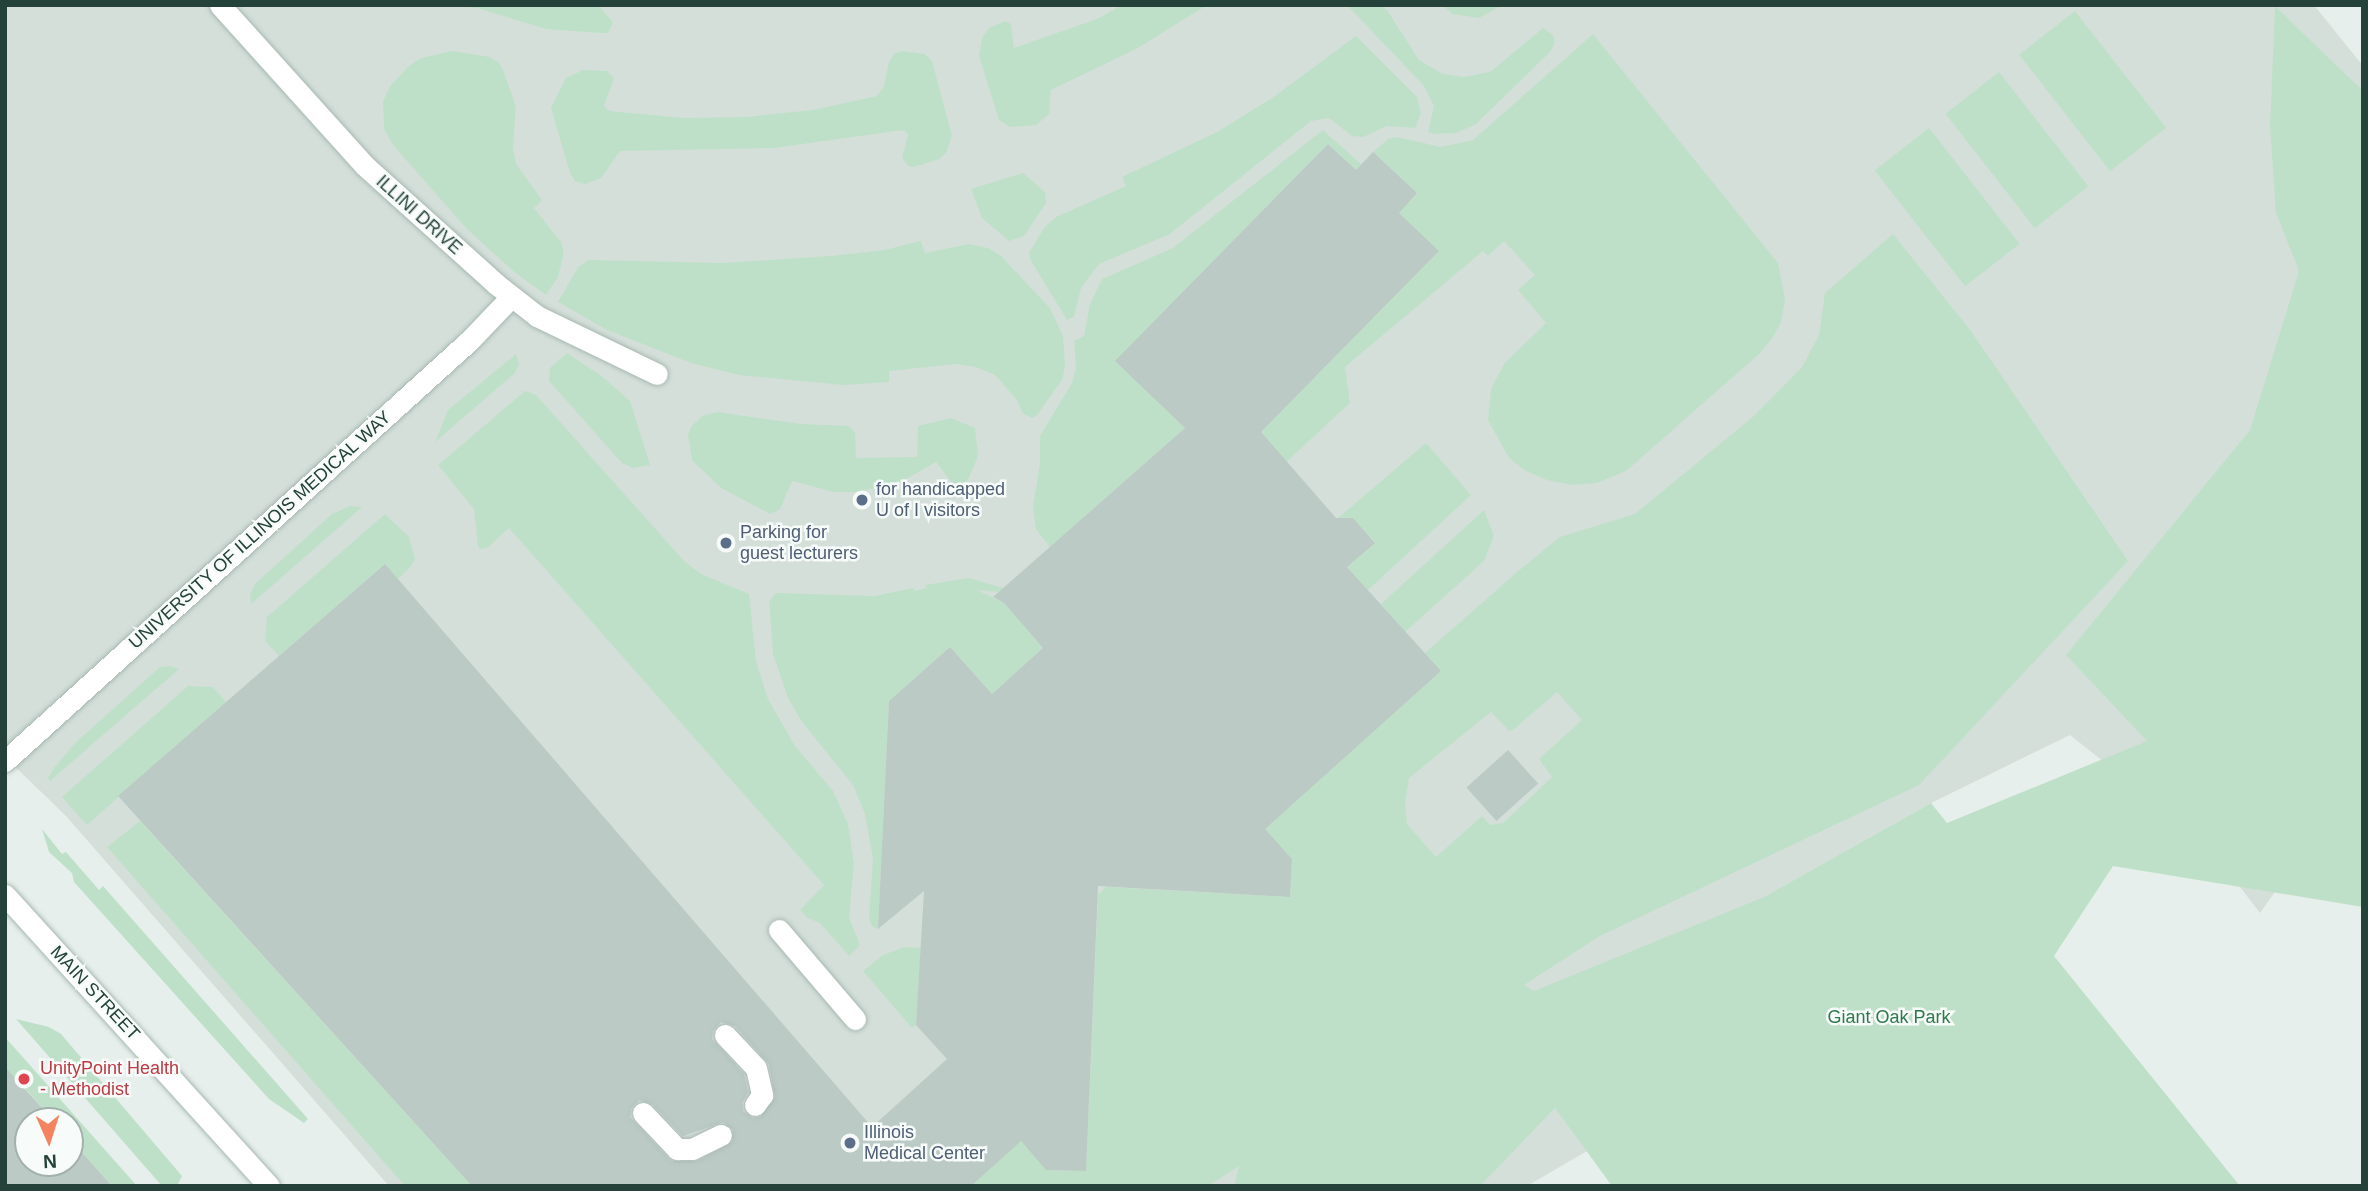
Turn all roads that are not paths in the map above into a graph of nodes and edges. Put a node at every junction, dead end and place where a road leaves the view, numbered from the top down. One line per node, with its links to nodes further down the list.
1 (220, 5): 2 (street, ILLINI DRIVE)
2 (511, 297): 3 (street, ILLINI DRIVE); 4 (street, UNIVERSITY OF ILLINOIS MEDICAL WAY)
3 (657, 374)
4 (5, 761)
5 (5, 895): 12 (street, MAIN STREET)
6 (779, 930): 7 (street)
7 (855, 1019)
8 (725, 1035): 9 (street)
9 (755, 1105)
10 (643, 1113): 11 (street)
11 (721, 1135)
12 (269, 1186)

